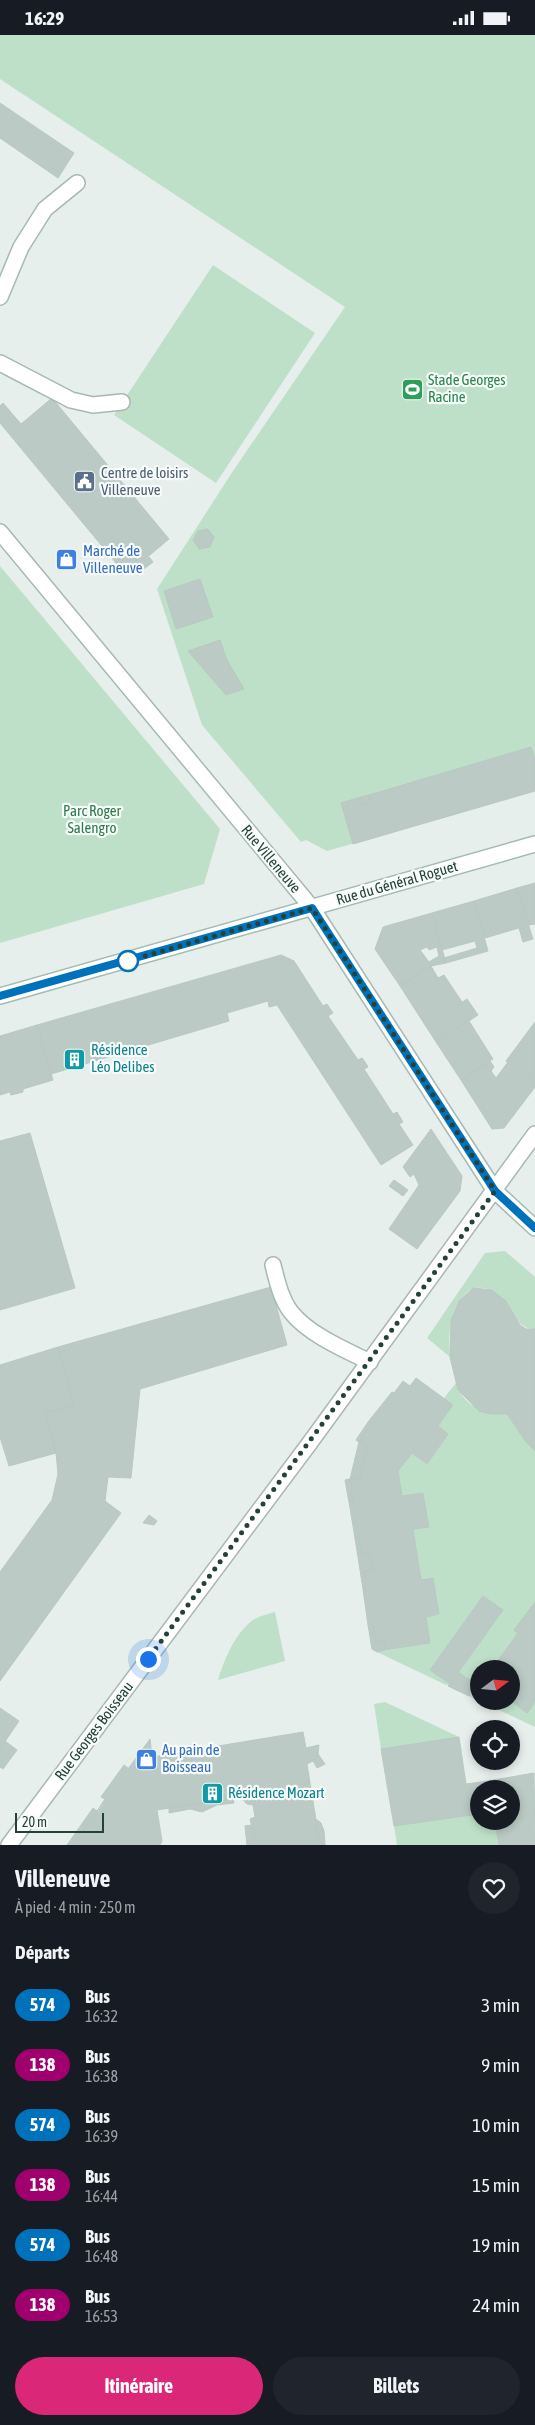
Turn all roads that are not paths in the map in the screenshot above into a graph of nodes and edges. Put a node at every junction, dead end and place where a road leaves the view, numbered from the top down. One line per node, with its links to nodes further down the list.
1 (77, 183): 2 (street)
2 (0, 297)
3 (0, 363): 4 (street)
4 (122, 402)
5 (0, 532): 7 (street, Rue Villeneuve)
6 (535, 844): 7 (street, Rue du Général Roguet)
7 (312, 908): 8 (street, Rue du Général Roguet); 10 (street, Rue Villeneuve)
8 (0, 996)
9 (535, 1134): 10 (street, Rue Georges Boisseau)
10 (495, 1191): 11 (street, Rue Villeneuve); 13 (street, Rue Georges Boisseau)
11 (535, 1228)
12 (273, 1265): 13 (street)
13 (370, 1362): 14 (street, Rue Georges Boisseau)
14 (9, 1845)

